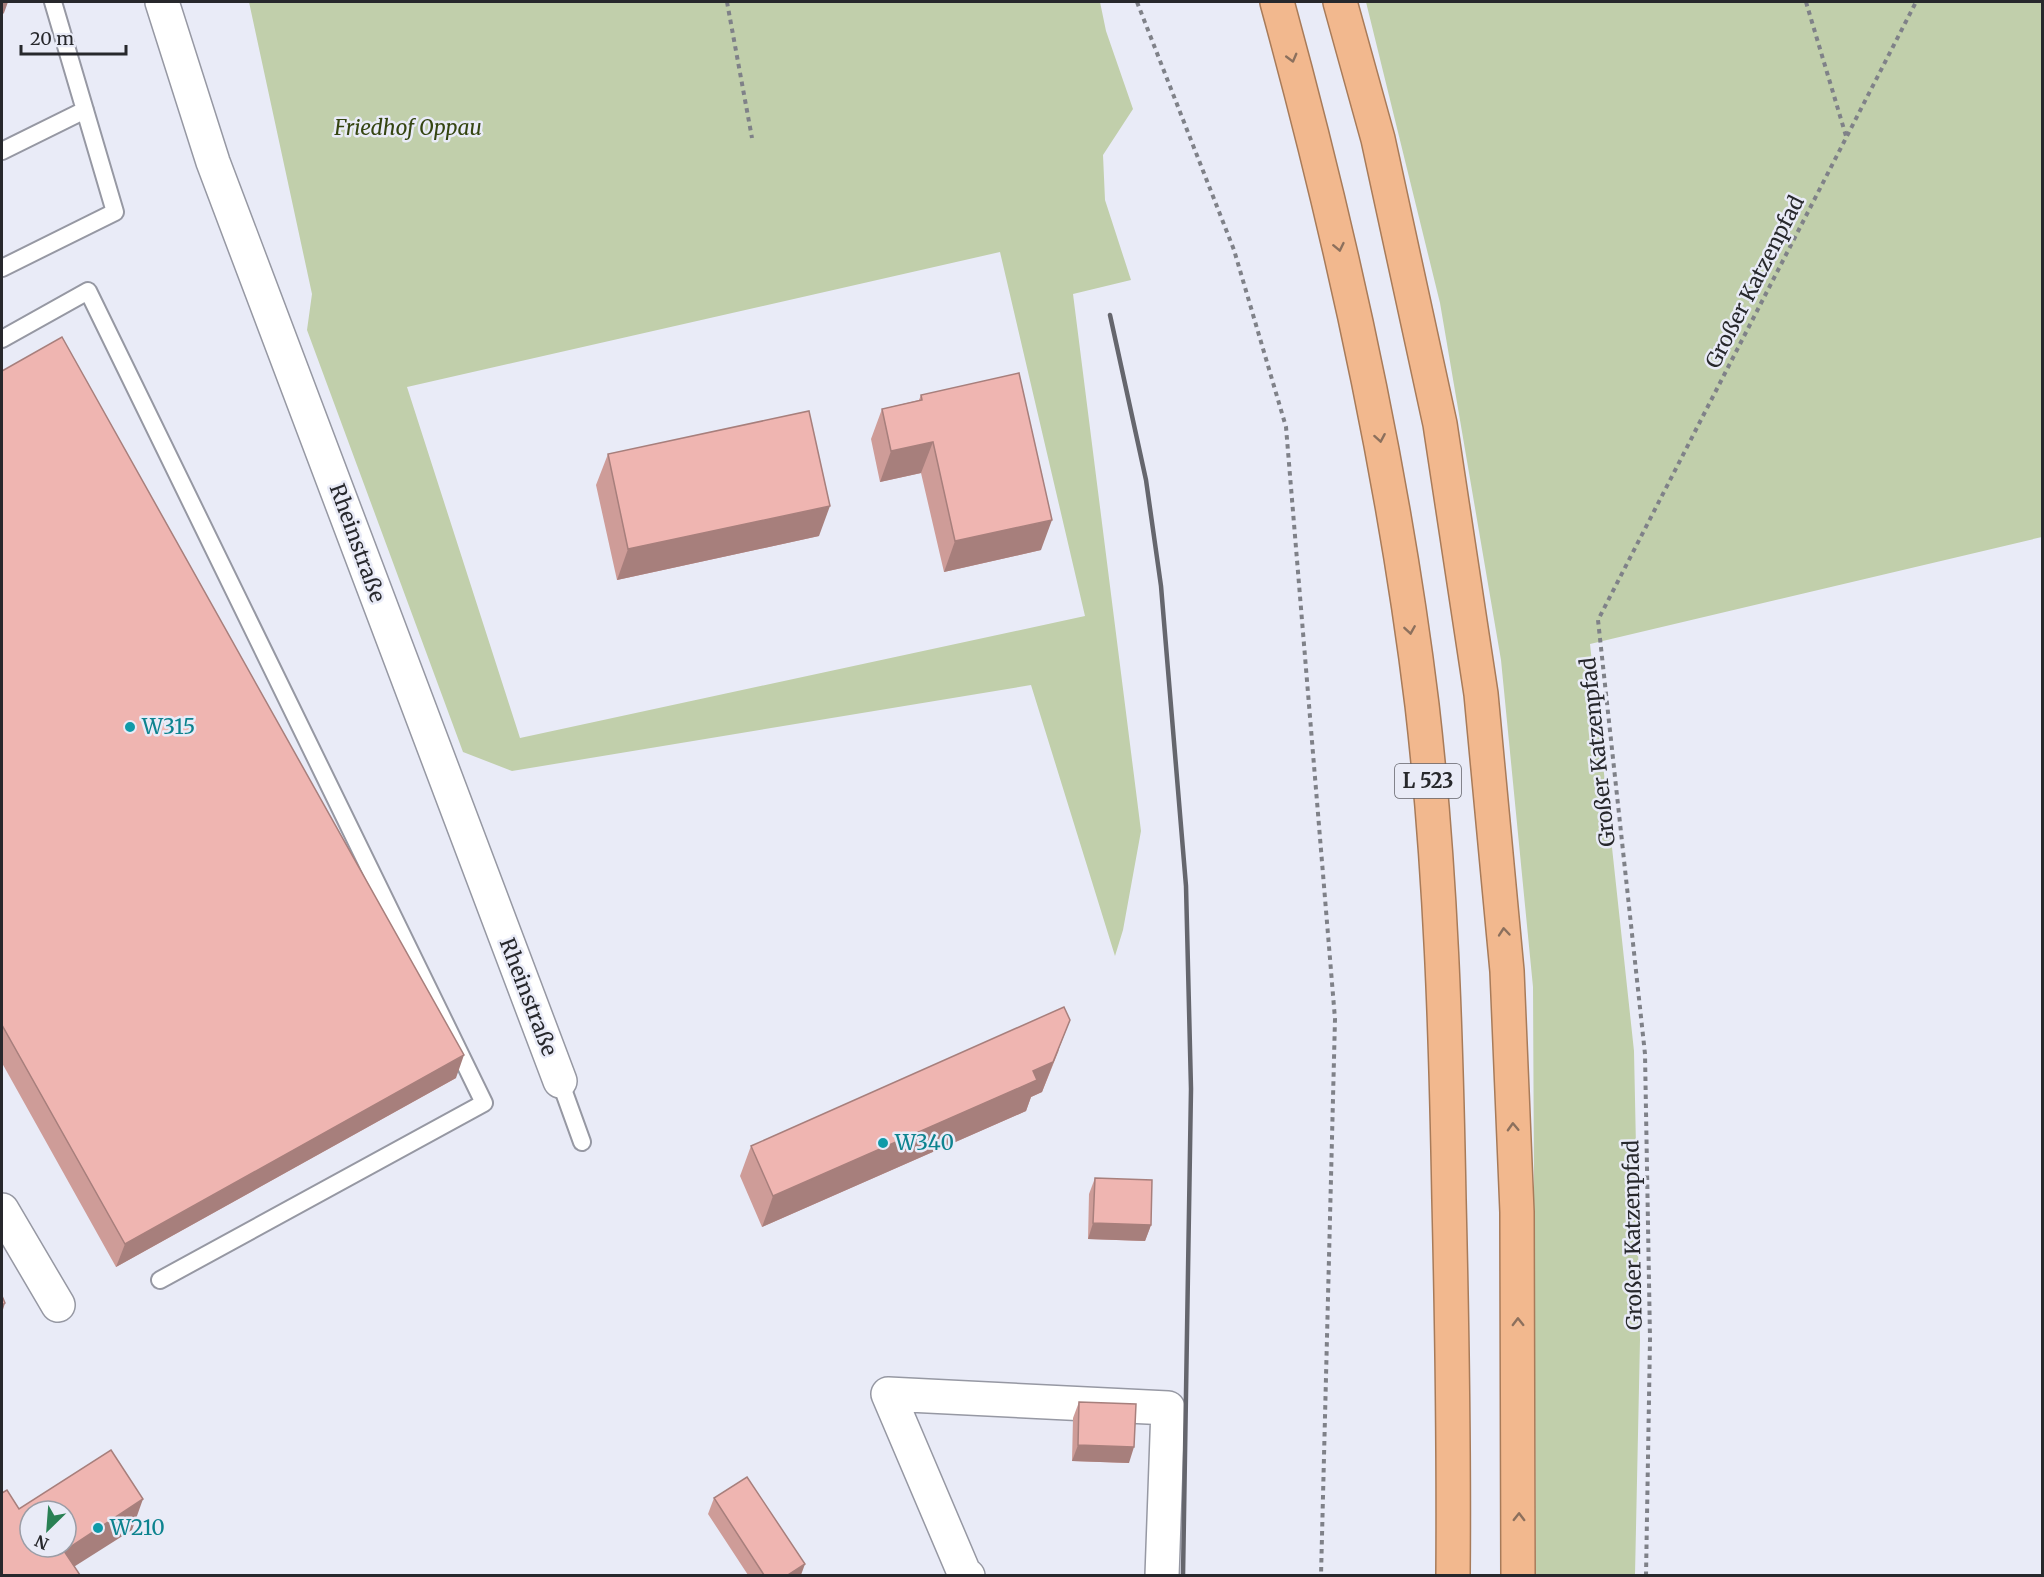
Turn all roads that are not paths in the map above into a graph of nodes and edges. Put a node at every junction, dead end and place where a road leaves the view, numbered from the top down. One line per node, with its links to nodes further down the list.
1 (53, 2): 5 (lane)
2 (162, 2): 9 (street, Rheinstraße)
3 (1277, 2): 16 (highway, L 523, one-way to 16)
4 (1340, 2): 17 (highway, L 523, one-way to 4)
5 (85, 110): 6 (lane); 7 (lane)
6 (2, 151)
7 (2, 268)
8 (2, 339): 12 (lane)
9 (560, 1081): 10 (lane)
10 (582, 1142)
11 (2, 1210): 13 (street)
12 (160, 1280)
13 (58, 1305)
14 (966, 1575): 15 (street)
15 (1162, 1575)
16 (1453, 1575)
17 (1518, 1575)

